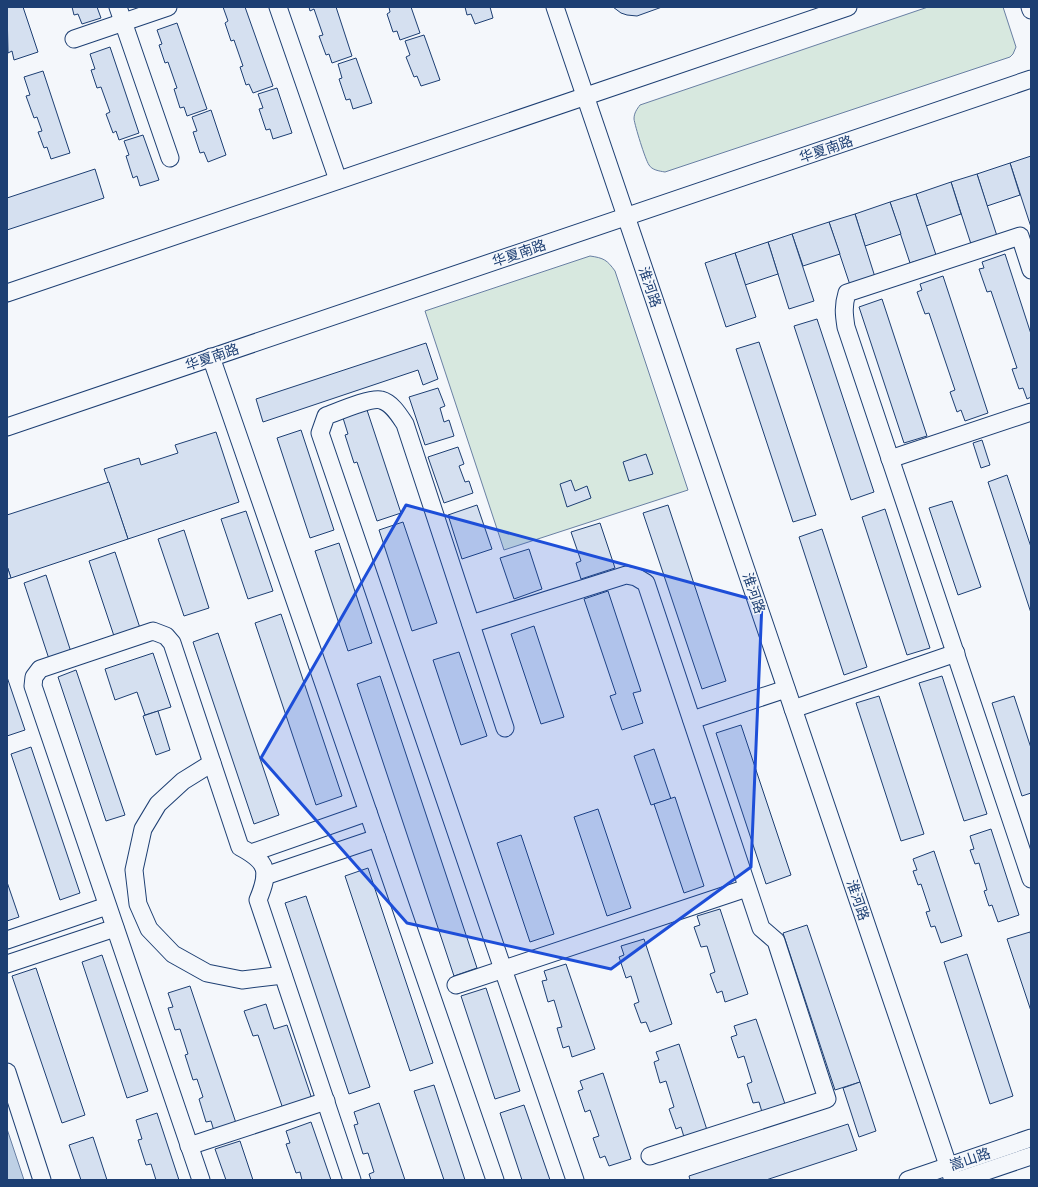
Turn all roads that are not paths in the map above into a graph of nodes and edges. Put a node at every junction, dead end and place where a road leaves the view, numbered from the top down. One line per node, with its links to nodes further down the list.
1 (168, 7): 7 (street)
2 (278, 7): 12 (street)
3 (555, 7): 10 (street, 淮河路)
4 (848, 7): 10 (street)
5 (1030, 7): 6 (street)
6 (1031, 10)
7 (120, 15): 8 (street); 11 (street)
8 (74, 40)
9 (1031, 79): 13 (street, 华夏南路)
10 (585, 96): 12 (street); 13 (street, 淮河路)
11 (170, 158)
12 (338, 180): 15 (street)
13 (626, 217): 16 (street, 华夏南路); 22 (street, 淮河路)
14 (1031, 270): 19 (street)
15 (7, 293)
16 (211, 357): 18 (street, 华夏南路); 27 (street)
17 (1031, 412): 19 (street)
18 (7, 426)
19 (890, 459): 21 (street)
20 (471, 624): 24 (street); 25 (street); 37 (street)
21 (956, 653): 23 (street); 31 (street)
22 (786, 689): 23 (street, 淮河路); 24 (street)
23 (793, 709): 46 (street, 淮河路)
24 (692, 720): 32 (street)
25 (505, 728)
26 (212, 763): 29 (street); 33 (street); 38 (street)
27 (368, 812): 28 (street); 29 (street)
28 (377, 838): 30 (street); 50 (street)
29 (251, 853): 30 (street)
30 (265, 876): 38 (street)
31 (1031, 879)
32 (747, 888): 37 (street); 44 (street)
33 (107, 906): 34 (street); 35 (street)
34 (115, 928): 36 (street); 43 (street)
35 (7, 940)
36 (7, 964)
37 (503, 969): 39 (street); 51 (street)
38 (283, 975): 41 (street)
39 (456, 985)
40 (7, 1072): 47 (street)
41 (326, 1101): 43 (street); 49 (street)
42 (1031, 1138): 46 (street, 嵩山路)
43 (189, 1146): 48 (street)
44 (650, 1156)
45 (1031, 1156): 53 (street, 嵩山路)
46 (950, 1173): 52 (street, 嵩山路)
47 (42, 1180)
48 (201, 1180)
49 (352, 1180)
50 (495, 1180)
51 (575, 1180)
52 (908, 1180)
53 (960, 1180)

